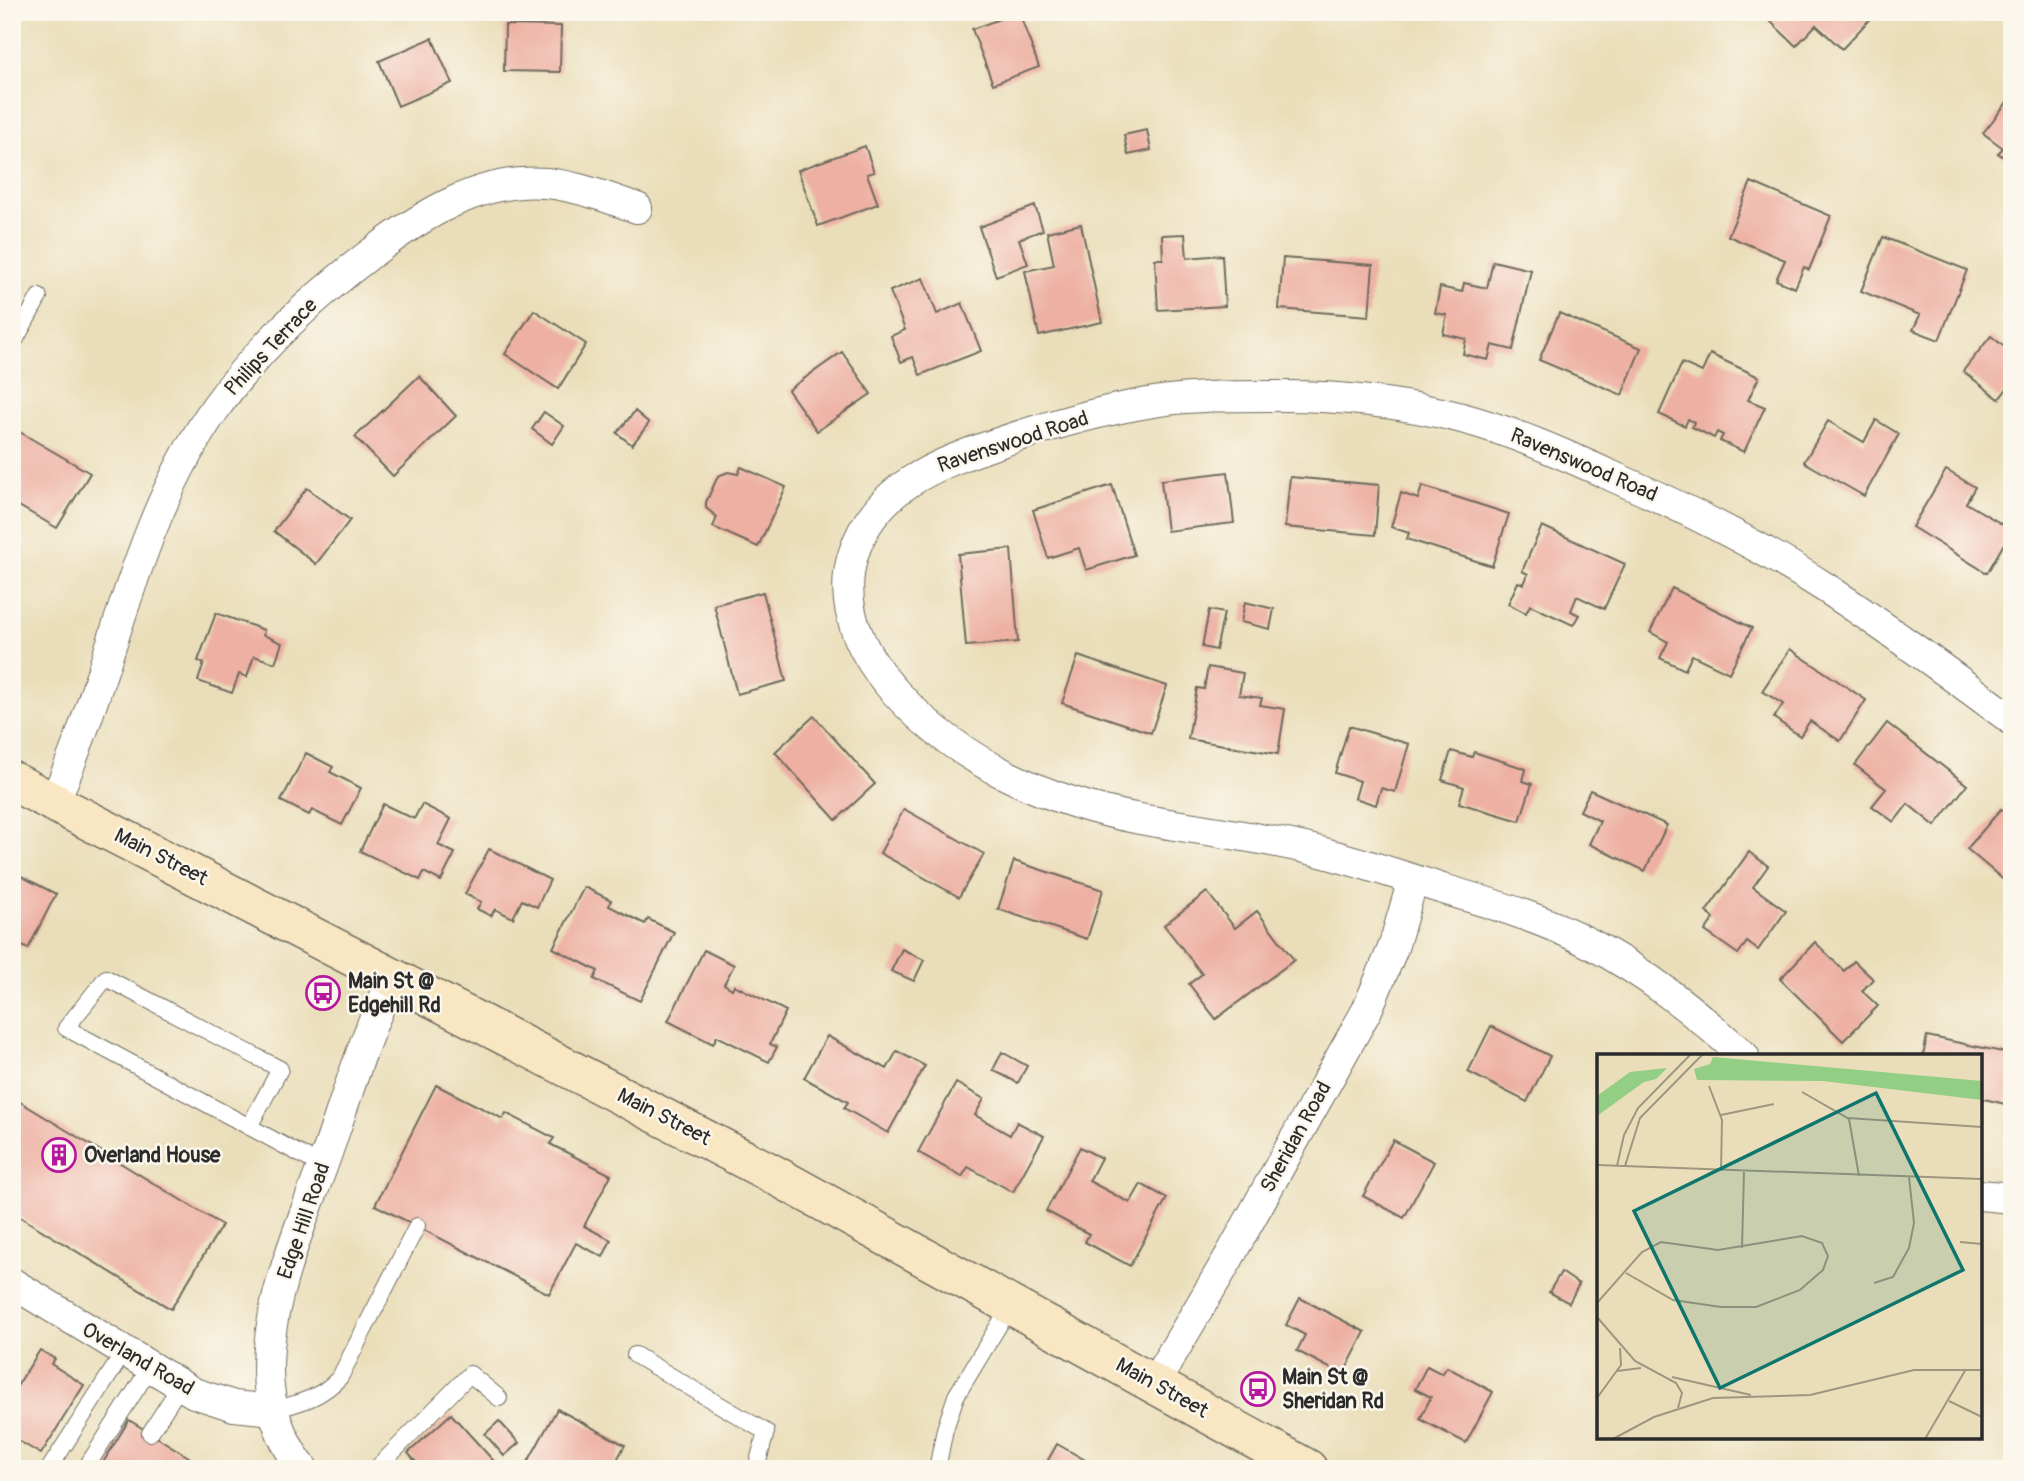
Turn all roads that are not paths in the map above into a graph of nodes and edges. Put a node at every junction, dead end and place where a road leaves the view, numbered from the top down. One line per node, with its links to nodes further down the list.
1 (637, 208): 6 (street, Philips Terrace)
2 (39, 297): 3 (lane)
3 (12, 346)
4 (2012, 720): 7 (street, Ravenswood Road)
5 (12, 781): 6 (main road, Main Street)
6 (54, 802): 8 (main road, Main Street)
7 (1413, 880): 9 (street, Ravenswood Road); 20 (street, Sheridan Road)
8 (393, 977): 11 (street, Edge Hill Road); 16 (main road, Main Street)
9 (1742, 1054)
10 (249, 1127): 10 (lane); 11 (lane)
11 (322, 1166): 23 (street, Edge Hill Road)
12 (1982, 1195): 13 (street)
13 (2012, 1198)
14 (418, 1226): 23 (lane)
15 (12, 1283): 17 (street, Overland Road)
16 (1011, 1305): 20 (main road, Main Street); 31 (lane)
17 (124, 1352): 19 (street, Overland Road); 26 (lane)
18 (635, 1355): 30 (lane)
19 (150, 1367): 21 (street, Overland Road); 27 (lane)
20 (1154, 1384): 25 (main road, Main Street)
21 (180, 1386): 23 (street, Overland Road); 24 (lane)
22 (499, 1398): 29 (lane)
23 (273, 1410): 28 (street, Edge Hill Road)
24 (150, 1433)
25 (1305, 1468)
26 (49, 1469)
27 (85, 1469)
28 (303, 1469)
29 (376, 1469)
30 (756, 1469)
31 (937, 1469)

